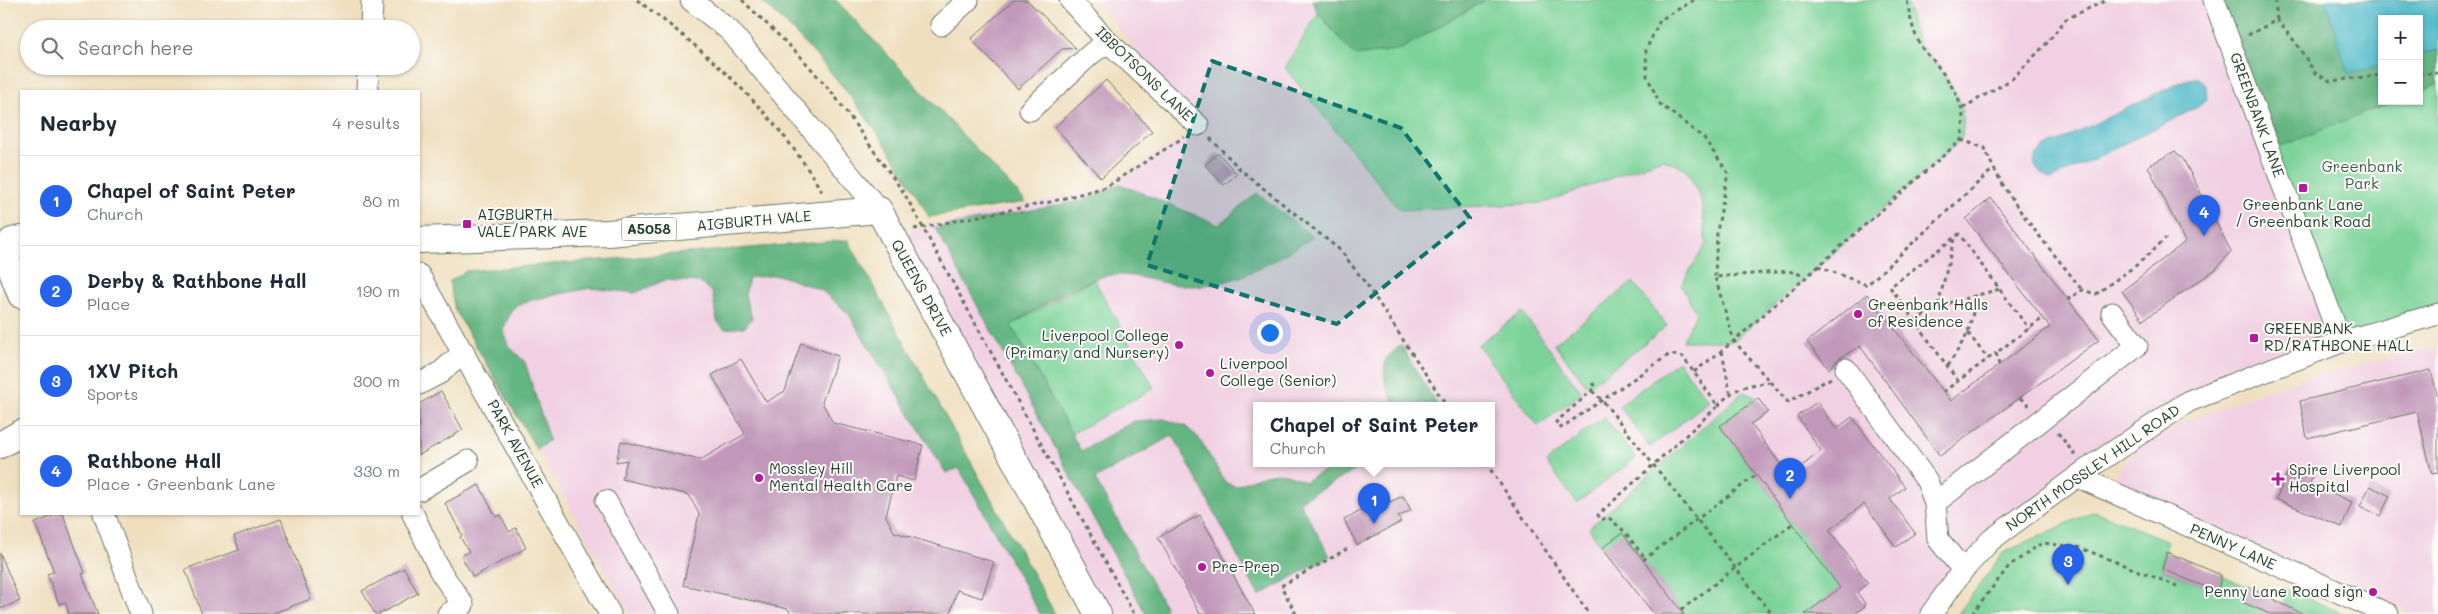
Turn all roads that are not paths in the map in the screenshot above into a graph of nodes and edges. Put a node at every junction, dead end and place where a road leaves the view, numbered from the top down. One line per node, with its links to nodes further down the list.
1 (372, 0): 6 (street)
2 (691, 0): 13 (street, QUEENS DRIVE)
3 (968, 0): 7 (street)
4 (1070, 0): 8 (street, IBBOTSONS LANE)
5 (2214, 0): 20 (street, GREENBANK LANE)
6 (371, 20)
7 (941, 25)
8 (1108, 42): 11 (street); 12 (street, IBBOTSONS LANE)
9 (368, 75): 10 (street)
10 (367, 90)
11 (1030, 110)
12 (1198, 126)
13 (879, 210): 15 (main road, AIGBURTH VALE / A5058); 38 (main road, QUEENS DRIVE)
14 (11, 239): 17 (main road)
15 (420, 240)
16 (420, 277): 21 (street, PARK AVENUE)
17 (20, 292)
18 (2112, 313): 30 (street)
19 (2436, 319): 20 (street, NORTH MOSSLEY HILL ROAD)
20 (2341, 342): 27 (street, NORTH MOSSLEY HILL ROAD)
21 (464, 352): 23 (street); 36 (street, PARK AVENUE)
22 (1846, 369): 30 (street)
23 (420, 383)
24 (20, 435): 25 (main road)
25 (0, 445)
26 (468, 461): 28 (street)
27 (2078, 478): 33 (street, NORTH MOSSLEY HILL ROAD); 40 (street, PENNY LANE)
28 (420, 489)
29 (606, 501): 37 (street)
30 (1935, 503): 33 (street)
31 (104, 515): 34 (street)
32 (413, 515): 35 (street)
33 (1964, 570): 39 (street, NORTH MOSSLEY HILL ROAD)
34 (141, 614)
35 (448, 614)
36 (610, 614)
37 (669, 614)
38 (1098, 614)
39 (1931, 614)
40 (2388, 614)

